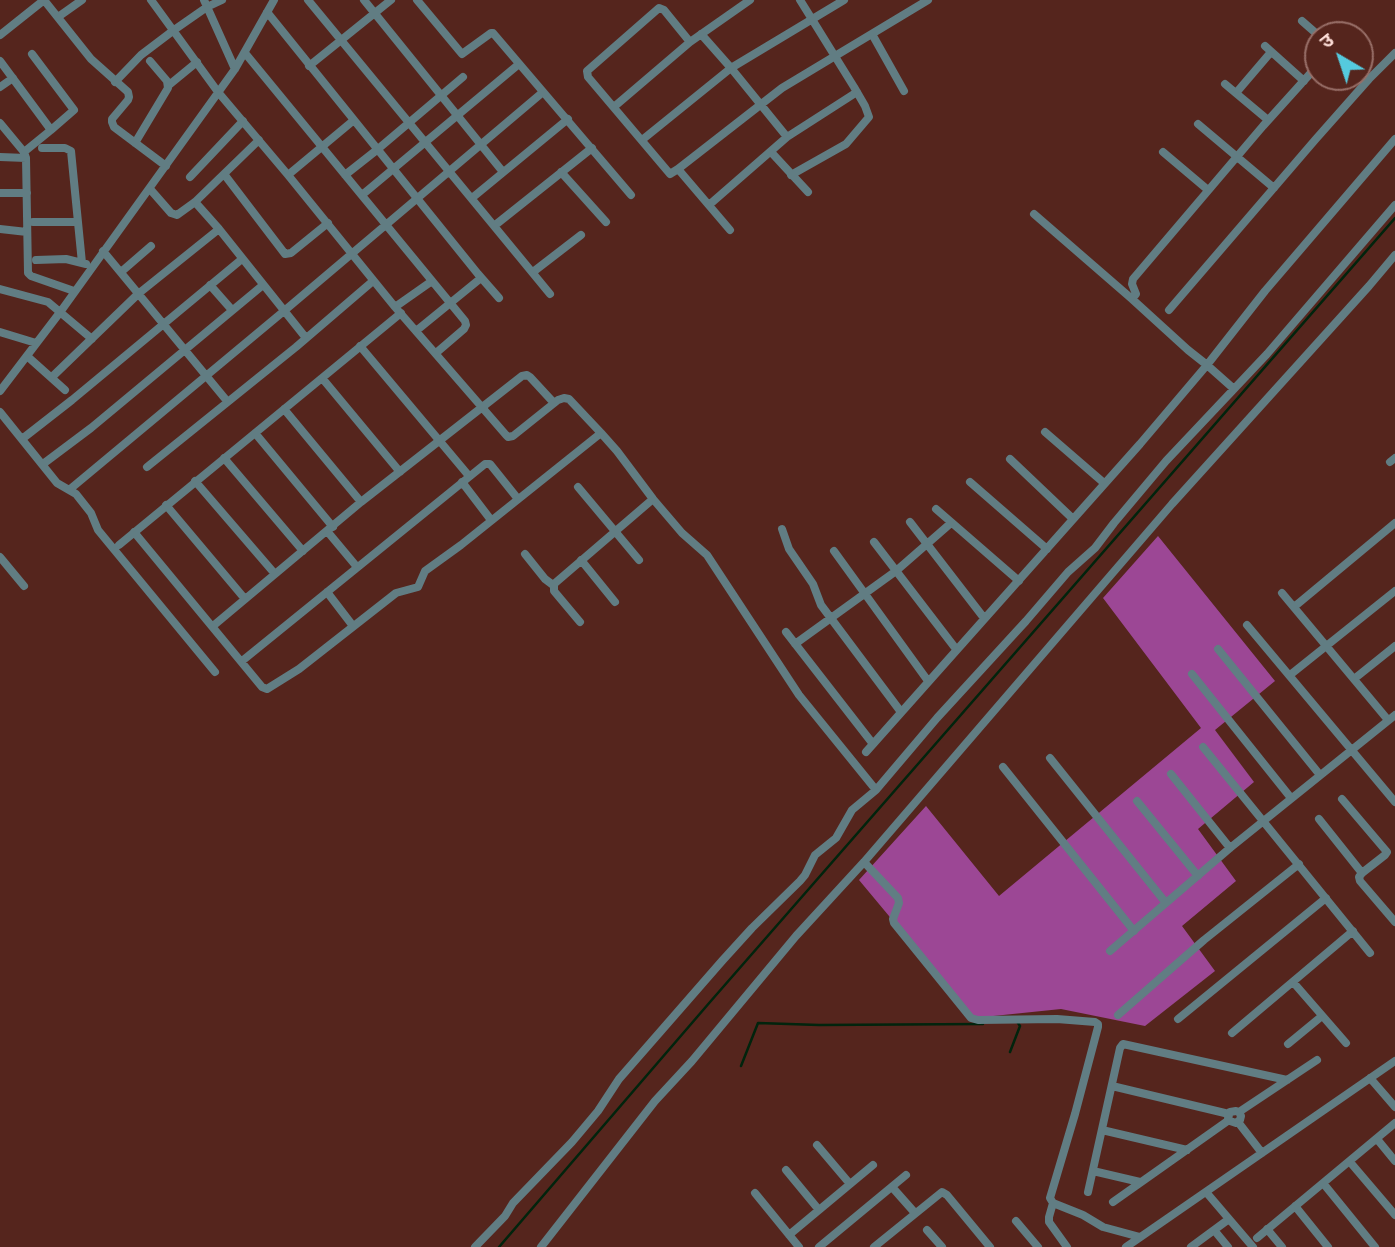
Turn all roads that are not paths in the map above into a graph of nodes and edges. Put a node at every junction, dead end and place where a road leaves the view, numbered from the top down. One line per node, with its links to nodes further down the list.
1 (44, 0): 19 (street); 24 (street)
2 (82, 0): 19 (street)
3 (151, 0): 21 (street)
4 (222, 0): 15 (street)
5 (274, 0): 17 (street)
6 (308, 0): 25 (street)
7 (364, 0): 18 (street)
8 (391, 0): 18 (street)
9 (417, 0): 34 (street)
10 (800, 0): 20 (street)
11 (844, 0): 20 (street)
12 (904, 0): 16 (street)
13 (928, 0): 16 (street)
14 (745, 1): 22 (street)
15 (206, 3): 21 (street); 37 (street)
16 (910, 10): 23 (street)
17 (267, 12): 27 (street); 35 (street)
18 (375, 13): 25 (street); 52 (street)
19 (58, 18): 42 (street)
20 (811, 19): 30 (street); 36 (street)
21 (174, 30): 33 (street); 42 (street)
22 (701, 34): 26 (street); 36 (street)
23 (872, 34): 30 (street); 50 (street)
24 (0, 35)
25 (341, 40): 35 (street); 61 (street)
26 (691, 42): 54 (street); 54 (street)
27 (244, 53): 37 (street); 72 (street)
28 (1395, 53): 38 (street)
29 (32, 54): 63 (street)
30 (834, 55): 49 (street); 53 (street)
31 (0, 61): 40 (street)
32 (150, 61): 44 (street)
33 (197, 62): 44 (street); 47 (street)
34 (519, 64): 48 (street); 55 (street)
35 (309, 66): 57 (street)
36 (732, 68): 53 (street); 67 (street)
37 (235, 69): 47 (street)
38 (1374, 73)
39 (463, 77): 52 (street)
40 (13, 78): 45 (street); 63 (street)
41 (1304, 81): 51 (street); 58 (street)
42 (115, 82): 68 (street)
43 (1225, 84): 51 (street)
44 (169, 85): 68 (street)
45 (0, 87)
46 (1358, 91): 91 (street)
47 (218, 92): 59 (street); 80 (street)
48 (543, 92): 56 (street); 70 (street)
49 (857, 92): 64 (street); 89 (street)
50 (904, 92)
51 (1236, 93): 58 (street)
52 (441, 95): 55 (street); 61 (street)
53 (760, 103): 64 (street); 82 (street)
54 (615, 107): 67 (street)
55 (458, 116): 69 (street); 70 (street)
56 (568, 119): 73 (street); 84 (street)
57 (354, 120): 72 (street); 74 (street)
58 (1268, 120): 78 (street)
59 (243, 121): 66 (street); 90 (street)
60 (0, 123): 77 (street)
61 (410, 123): 69 (street); 74 (street)
62 (1198, 124): 78 (street)
63 (51, 131): 77 (street)
64 (787, 137): 75 (street)
65 (1395, 139): 153 (street)
66 (258, 140): 86 (street); 87 (street)
67 (642, 140): 82 (street)
68 (135, 143): 80 (street)
69 (426, 143): 81 (street); 83 (street)
70 (480, 143): 83 (street); 84 (street)
71 (42, 148): 106 (street)
72 (321, 148): 87 (street); 88 (street)
73 (592, 148): 85 (street); 98 (street)
74 (378, 149): 81 (street); 88 (street)
75 (771, 152): 89 (street); 102 (street)
76 (1163, 152): 93 (street)
77 (25, 155): 79 (street); 96 (street)
78 (1237, 156): 91 (street); 93 (street)
79 (0, 157)
80 (166, 166): 92 (street)
81 (394, 169): 97 (street); 99 (street)
82 (678, 169): 102 (street)
83 (449, 170): 99 (street); 100 (street)
84 (503, 172): 100 (street)
85 (561, 172): 107 (street); 110 (street)
86 (224, 174): 101 (street); 108 (street)
87 (288, 175): 108 (street)
88 (345, 175): 97 (street)
89 (791, 175): 94 (street)
90 (190, 177)
91 (1274, 188): 140 (street)
92 (150, 189): 101 (street); 117 (street)
93 (1208, 190): 135 (street)
94 (808, 192)
95 (0, 193): 96 (street)
96 (27, 193): 114 (street)
97 (362, 195): 109 (street)
98 (631, 195)
99 (416, 198): 109 (street); 126 (street)
100 (471, 198): 110 (street)
101 (194, 202): 112 (street)
102 (709, 205): 113 (street)
103 (1395, 205): 158 (street)
104 (1034, 214): 135 (street)
105 (33, 222): 106 (street)
106 (78, 222): 122 (street)
107 (606, 222)
108 (328, 223): 118 (street)
109 (385, 224): 118 (street); 128 (street)
110 (494, 226): 125 (street)
111 (0, 229): 114 (street)
112 (219, 229): 120 (street); 133 (street)
113 (730, 230)
114 (27, 232): 132 (street)
115 (582, 235): 125 (street)
116 (151, 246): 124 (street)
117 (103, 251): 123 (street); 124 (street)
118 (351, 253): 127 (street); 142 (street)
119 (1395, 255): 254 (street)
120 (242, 258): 129 (street); 130 (street)
121 (36, 260): 122 (street)
122 (82, 263): 123 (street)
123 (92, 266): 132 (street)
124 (121, 272): 133 (street)
125 (533, 272): 134 (street)
126 (481, 278): 136 (street); 137 (street)
127 (373, 281): 139 (street); 146 (street)
128 (432, 281): 137 (street); 139 (street)
129 (210, 285): 138 (street); 143 (street)
130 (263, 285): 138 (street); 142 (street)
131 (0, 289): 141 (street)
132 (74, 291): 141 (street)
133 (138, 294): 143 (street); 147 (street)
134 (550, 294)
135 (1134, 297): 153 (street)
136 (499, 298)
137 (450, 303): 144 (street); 151 (street)
138 (232, 310): 150 (street)
139 (398, 310): 144 (street); 149 (street)
140 (1169, 310)
141 (61, 311): 147 (street); 148 (street)
142 (284, 311): 146 (street); 154 (street)
143 (163, 325): 150 (street); 169 (street)
144 (416, 331): 151 (street)
145 (0, 332): 148 (street)
146 (306, 338): 161 (street)
147 (92, 339): 155 (street)
148 (36, 343): 152 (street)
149 (360, 346): 156 (street); 170 (street)
150 (184, 350): 154 (street); 173 (street)
151 (436, 353): 163 (street)
152 (27, 356): 155 (street); 157 (street)
153 (1208, 365): 158 (street); 179 (street)
154 (207, 376): 161 (street); 181 (street)
155 (52, 377): 159 (street)
156 (322, 378): 164 (street); 175 (street)
157 (3, 382): 160 (street)
158 (1234, 389): 245 (street)
159 (65, 390)
160 (0, 391)
161 (227, 401): 174 (street)
162 (554, 403): 163 (street); 163 (street); 168 (street)
163 (481, 407): 170 (street)
164 (284, 409): 167 (street); 184 (street)
165 (0, 412): 169 (street)
166 (1045, 432): 179 (street)
167 (255, 433): 171 (street); 192 (street)
168 (601, 433): 182 (street); 183 (street)
169 (22, 439): 173 (street)
170 (438, 441): 175 (street); 176 (street)
171 (224, 458): 177 (street); 200 (street)
172 (1010, 459): 187 (street)
173 (43, 464): 181 (street)
174 (147, 467)
175 (400, 472): 184 (street)
176 (465, 479): 182 (street); 188 (street); 206 (street)
177 (195, 481): 185 (street); 208 (street)
178 (970, 482): 199 (street)
179 (1104, 483): 187 (street)
180 (578, 487): 194 (street)
181 (69, 490): 232 (street)
182 (517, 499): 188 (street)
183 (653, 499): 194 (street); 245 (street)
184 (361, 502): 192 (street)
185 (166, 505): 195 (street); 216 (street)
186 (936, 509): 190 (street)
187 (1072, 518): 199 (street)
188 (491, 520): 224 (street)
189 (910, 522): 197 (street)
190 (951, 523): 197 (street); 209 (street)
191 (1395, 523): 218 (street)
192 (330, 529): 200 (street); 206 (street)
193 (782, 530): 219 (street)
194 (615, 531): 204 (street); 205 (street)
195 (134, 532): 198 (street); 223 (street)
196 (874, 542): 207 (street)
197 (927, 544): 207 (street); 220 (street)
198 (119, 545)
199 (1047, 549): 209 (street)
200 (303, 551): 208 (street)
201 (834, 551): 215 (street)
202 (526, 554): 210 (street)
203 (0, 558): 211 (street)
204 (581, 560): 210 (street); 217 (street)
205 (639, 560)
206 (357, 567): 213 (street)
207 (896, 570): 215 (street); 229 (street)
208 (275, 574): 216 (street)
209 (1019, 581): 220 (street)
210 (553, 585): 221 (street)
211 (24, 586)
212 (1395, 591): 227 (street)
213 (327, 592): 224 (street); 231 (street)
214 (1282, 593): 218 (street)
215 (865, 594): 219 (street); 236 (street)
216 (245, 599): 223 (street)
217 (615, 602)
218 (1294, 607): 227 (street)
219 (831, 618): 226 (street); 237 (street)
220 (984, 618): 229 (street)
221 (580, 622)
222 (1247, 625): 234 (street)
223 (213, 626): 231 (street)
224 (353, 626): 231 (street)
225 (786, 632): 226 (street)
226 (795, 644): 237 (street)
227 (1325, 646): 234 (street); 235 (street)
228 (1395, 646): 235 (street)
229 (956, 649): 236 (street)
230 (1218, 649): 244 (street)
231 (242, 661)
232 (215, 672)
233 (1192, 674): 246 (street)
234 (1290, 675): 240 (street)
235 (1354, 679): 238 (street)
236 (928, 681): 237 (street)
237 (901, 712)
238 (1391, 718): 240 (street)
239 (1203, 747): 251 (street)
240 (1352, 749): 244 (street); 249 (street)
241 (1050, 758): 259 (street)
242 (1003, 767): 261 (street)
243 (1171, 774): 252 (street)
244 (1320, 775): 246 (street)
245 (876, 789): 313 (street)
246 (1291, 798): 251 (street)
247 (1342, 799): 253 (street)
248 (1137, 801): 257 (street)
249 (1395, 802)
250 (1319, 820): 256 (street)
251 (1263, 821): 252 (street); 255 (street)
252 (1230, 848): 257 (street)
253 (1391, 850): 256 (street)
254 (864, 862): 299 (street); 314 (street)
255 (1299, 864): 258 (street); 266 (street)
256 (1362, 873): 260 (street)
257 (1198, 876): 259 (street)
258 (1326, 898): 262 (street); 268 (street)
259 (1166, 903): 261 (street)
260 (1395, 922)
261 (1133, 931): 263 (street)
262 (1353, 931): 264 (street); 265 (street)
263 (1110, 951)
264 (1370, 953)
265 (1293, 982): 267 (street); 269 (street)
266 (1118, 1015)
267 (1322, 1016): 270 (street); 271 (street)
268 (1178, 1020)
269 (1232, 1032)
270 (1346, 1043)
271 (1288, 1044)
272 (1317, 1060): 275 (street)
273 (1395, 1061): 274 (street)
274 (1370, 1078): 277 (street); 284 (street)
275 (1287, 1080): 276 (street); 278 (street)
276 (1112, 1086): 278 (street); 280 (street)
277 (1395, 1107)
278 (1234, 1117): 283 (street); 284 (street)
279 (1395, 1123): 281 (street)
280 (1102, 1130): 283 (street); 289 (street)
281 (1377, 1139): 285 (street); 286 (street)
282 (817, 1145): 293 (street)
283 (1187, 1150): 291 (street)
284 (1262, 1153): 296 (street)
285 (1395, 1161)
286 (1350, 1162): 292 (street); 303 (street)
287 (873, 1165): 293 (street)
288 (786, 1170): 301 (street)
289 (1093, 1171): 291 (street); 295 (street)
290 (906, 1175): 294 (street)
291 (1140, 1182): 298 (street)
292 (1323, 1183): 300 (street); 327 (street)
293 (850, 1184): 301 (street)
294 (892, 1187): 302 (street); 316 (street)
295 (1088, 1192)
296 (1206, 1192): 304 (street); 310 (street)
297 (755, 1193): 309 (street)
298 (1113, 1202)
299 (1053, 1203): 310 (street); 320 (street)
300 (1295, 1206): 306 (street); 326 (street)
301 (819, 1210): 309 (street)
302 (915, 1213): 317 (street); 318 (street)
303 (1395, 1215)
304 (1228, 1219): 308 (street); 324 (street)
305 (1016, 1221): 319 (street)
306 (1267, 1229): 311 (street); 325 (street)
307 (928, 1230): 312 (street)
308 (1214, 1230): 322 (street); 323 (street)
309 (789, 1235): 315 (street)
310 (1140, 1237): 321 (street)
311 (1257, 1238)
312 (937, 1245)
313 (475, 1247)
314 (541, 1247)
315 (799, 1247)
316 (819, 1247)
317 (874, 1247)
318 (990, 1247)
319 (1038, 1247)
320 (1068, 1247)
321 (1126, 1247)
322 (1191, 1247)
323 (1227, 1247)
324 (1253, 1247)
325 (1282, 1247)
326 (1328, 1247)
327 (1375, 1247)

